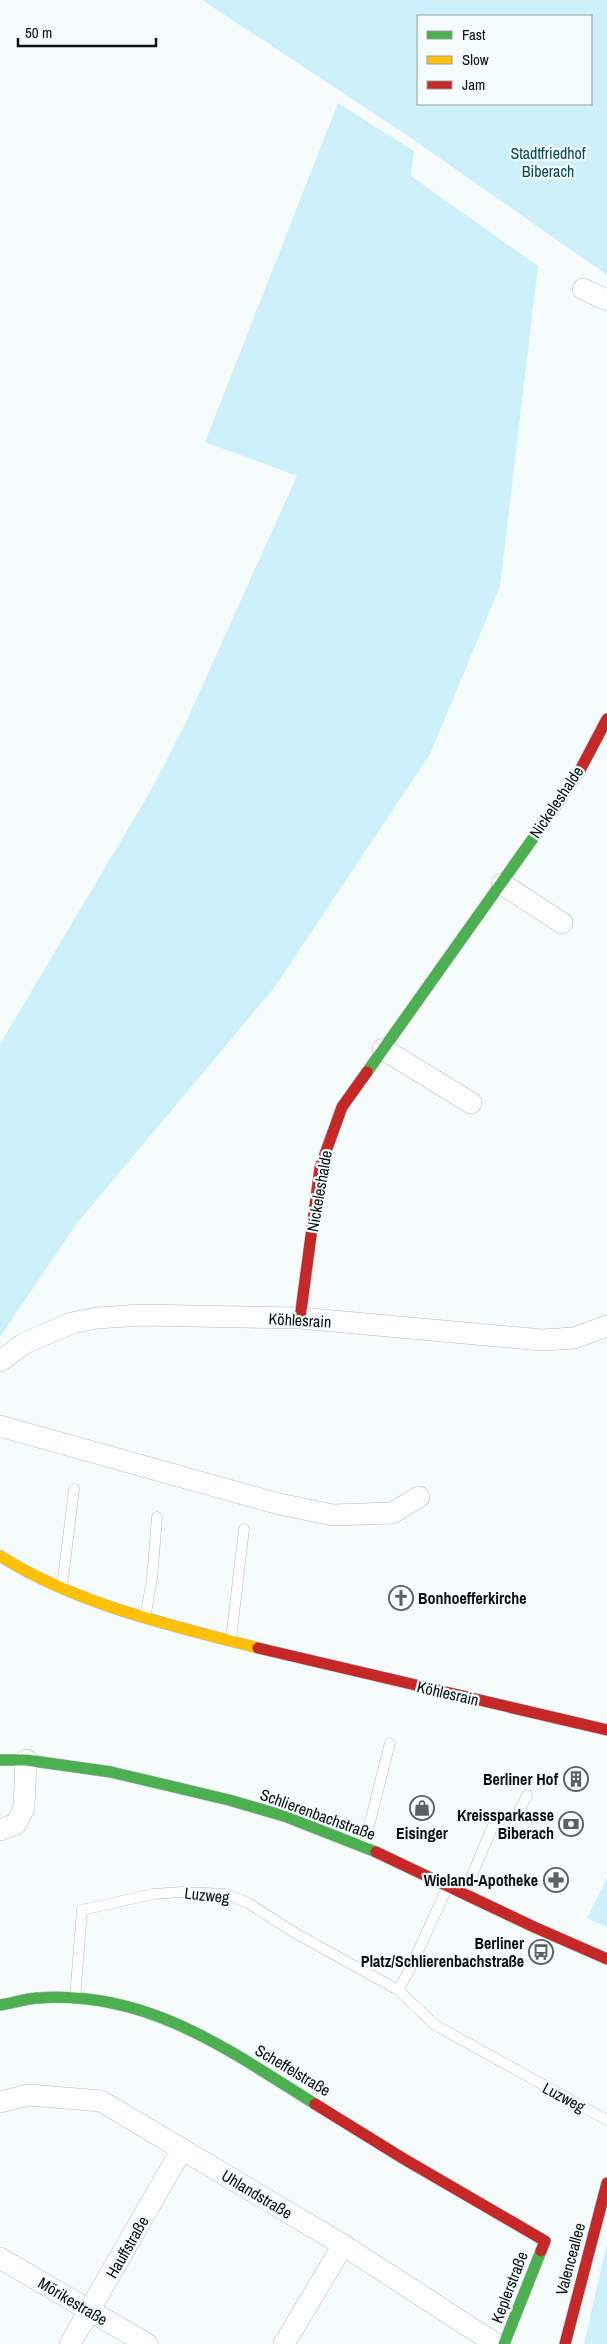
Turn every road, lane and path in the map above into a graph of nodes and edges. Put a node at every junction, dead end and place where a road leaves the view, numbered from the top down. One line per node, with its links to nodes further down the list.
1 (583, 288): 2 (street)
2 (607, 300)
3 (607, 719): 4 (street, Nickeleshalde)
4 (502, 884): 5 (street); 6 (street, Nickeleshalde)
5 (562, 923)
6 (383, 1049): 7 (street); 8 (street, Nickeleshalde)
7 (471, 1102)
8 (300, 1318): 9 (street, Köhlesrain); 10 (street, Köhlesrain)
9 (607, 1326)
10 (0, 1361)
11 (0, 1426): 13 (street)
12 (74, 1489): 17 (lane)
13 (419, 1497)
14 (157, 1517): 18 (lane)
15 (244, 1529): 19 (lane)
16 (0, 1556): 17 (street, Köhlesrain)
17 (62, 1589): 18 (street, Köhlesrain)
18 (145, 1619): 19 (street, Köhlesrain)
19 (231, 1640): 20 (street, Köhlesrain)
20 (607, 1730)
21 (390, 1743): 26 (lane)
22 (0, 1760): 23 (street, Schlierenbachstraße)
23 (26, 1760): 25 (street); 26 (street, Schlierenbachstraße)
24 (527, 1795): 28 (lane)
25 (0, 1830)
26 (364, 1847): 27 (street, Schlierenbachstraße)
27 (448, 1885): 28 (street, Schlierenbachstraße); 30 (lane)
28 (464, 1893): 29 (street, Schlierenbachstraße)
29 (607, 1959)
30 (398, 1990): 31 (lane, Luzweg); 34 (lane, Luzweg)
31 (75, 1998): 32 (street, Scheffelstraße); 37 (street, Scheffelstraße)
32 (0, 2004)
33 (0, 2102): 35 (street, Uhlandstraße)
34 (607, 2120)
35 (182, 2149): 38 (street, Uhlandstraße); 40 (street, Hauffstraße)
36 (607, 2183): 46 (street, Valenceallee)
37 (545, 2241): 45 (street, Keplerstraße)
38 (343, 2245): 43 (street); 44 (street, Uhlandstraße)
39 (0, 2258): 40 (street, Mörikestraße)
40 (90, 2312): 41 (street, Hauffstraße); 42 (street, Mörikestraße)
41 (70, 2344)
42 (147, 2344)
43 (284, 2344)
44 (496, 2344)
45 (504, 2344)
46 (565, 2344)

